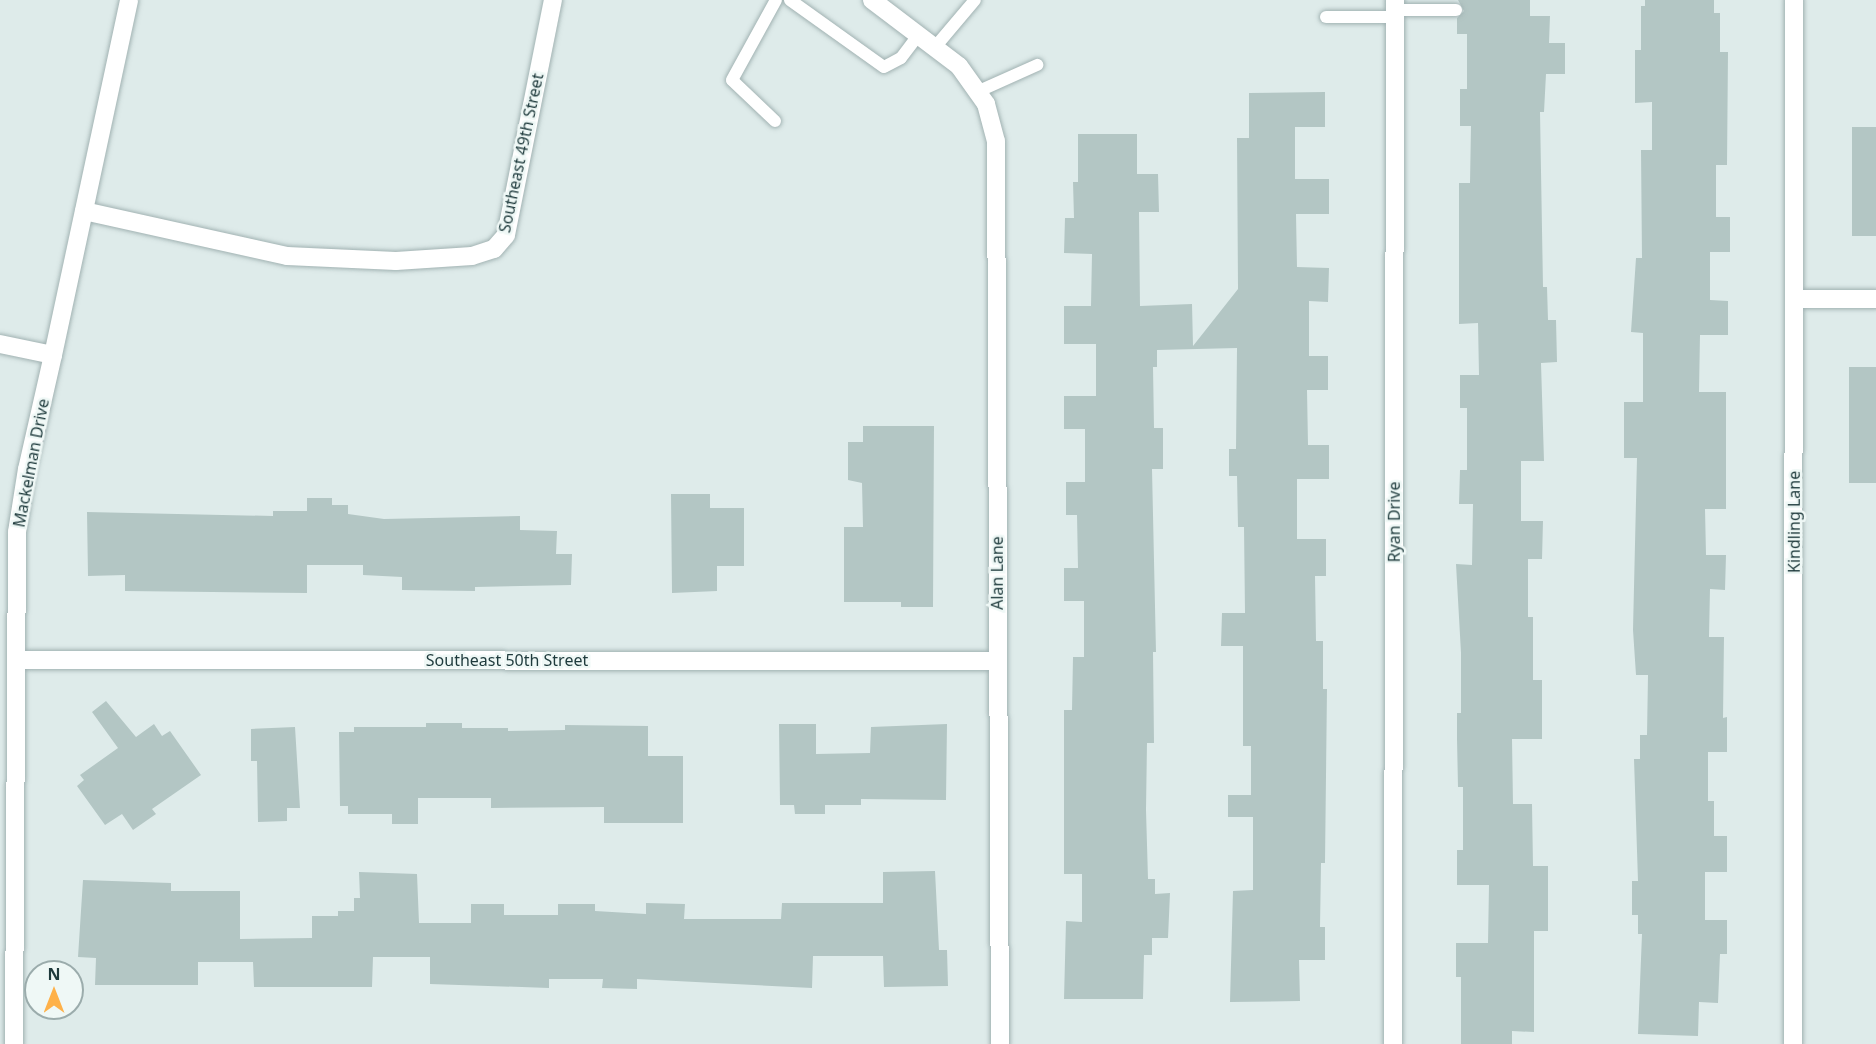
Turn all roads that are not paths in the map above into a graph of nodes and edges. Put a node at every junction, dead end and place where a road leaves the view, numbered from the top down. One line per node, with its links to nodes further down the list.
1 (129, 0): 16 (street, Mackelman Drive)
2 (553, 0): 16 (street, Southeast 49th Street)
3 (776, 0): 15 (lane)
4 (790, 0): 11 (lane)
5 (872, 0): 11 (street)
6 (975, 0): 12 (lane)
7 (1794, 0): 17 (street, Kindling Lane)
8 (1395, 9): 9 (lane); 10 (lane); 25 (street, Ryan Drive)
9 (1456, 10)
10 (1326, 17)
11 (919, 33): 12 (street)
12 (936, 46): 14 (street)
13 (1037, 65): 14 (lane)
14 (982, 98): 22 (street, Alan Lane)
15 (775, 121)
16 (84, 211): 20 (street, Mackelman Drive)
17 (1795, 299): 18 (street); 26 (street, Kindling Lane)
18 (1876, 299)
19 (0, 344): 20 (street)
20 (53, 355): 21 (street, Mackelman Drive)
21 (18, 660): 22 (street, Southeast 50th Street); 23 (street, Mackelman Drive)
22 (997, 661): 24 (street, Alan Lane)
23 (14, 1044)
24 (1000, 1044)
25 (1393, 1044)
26 (1793, 1044)

